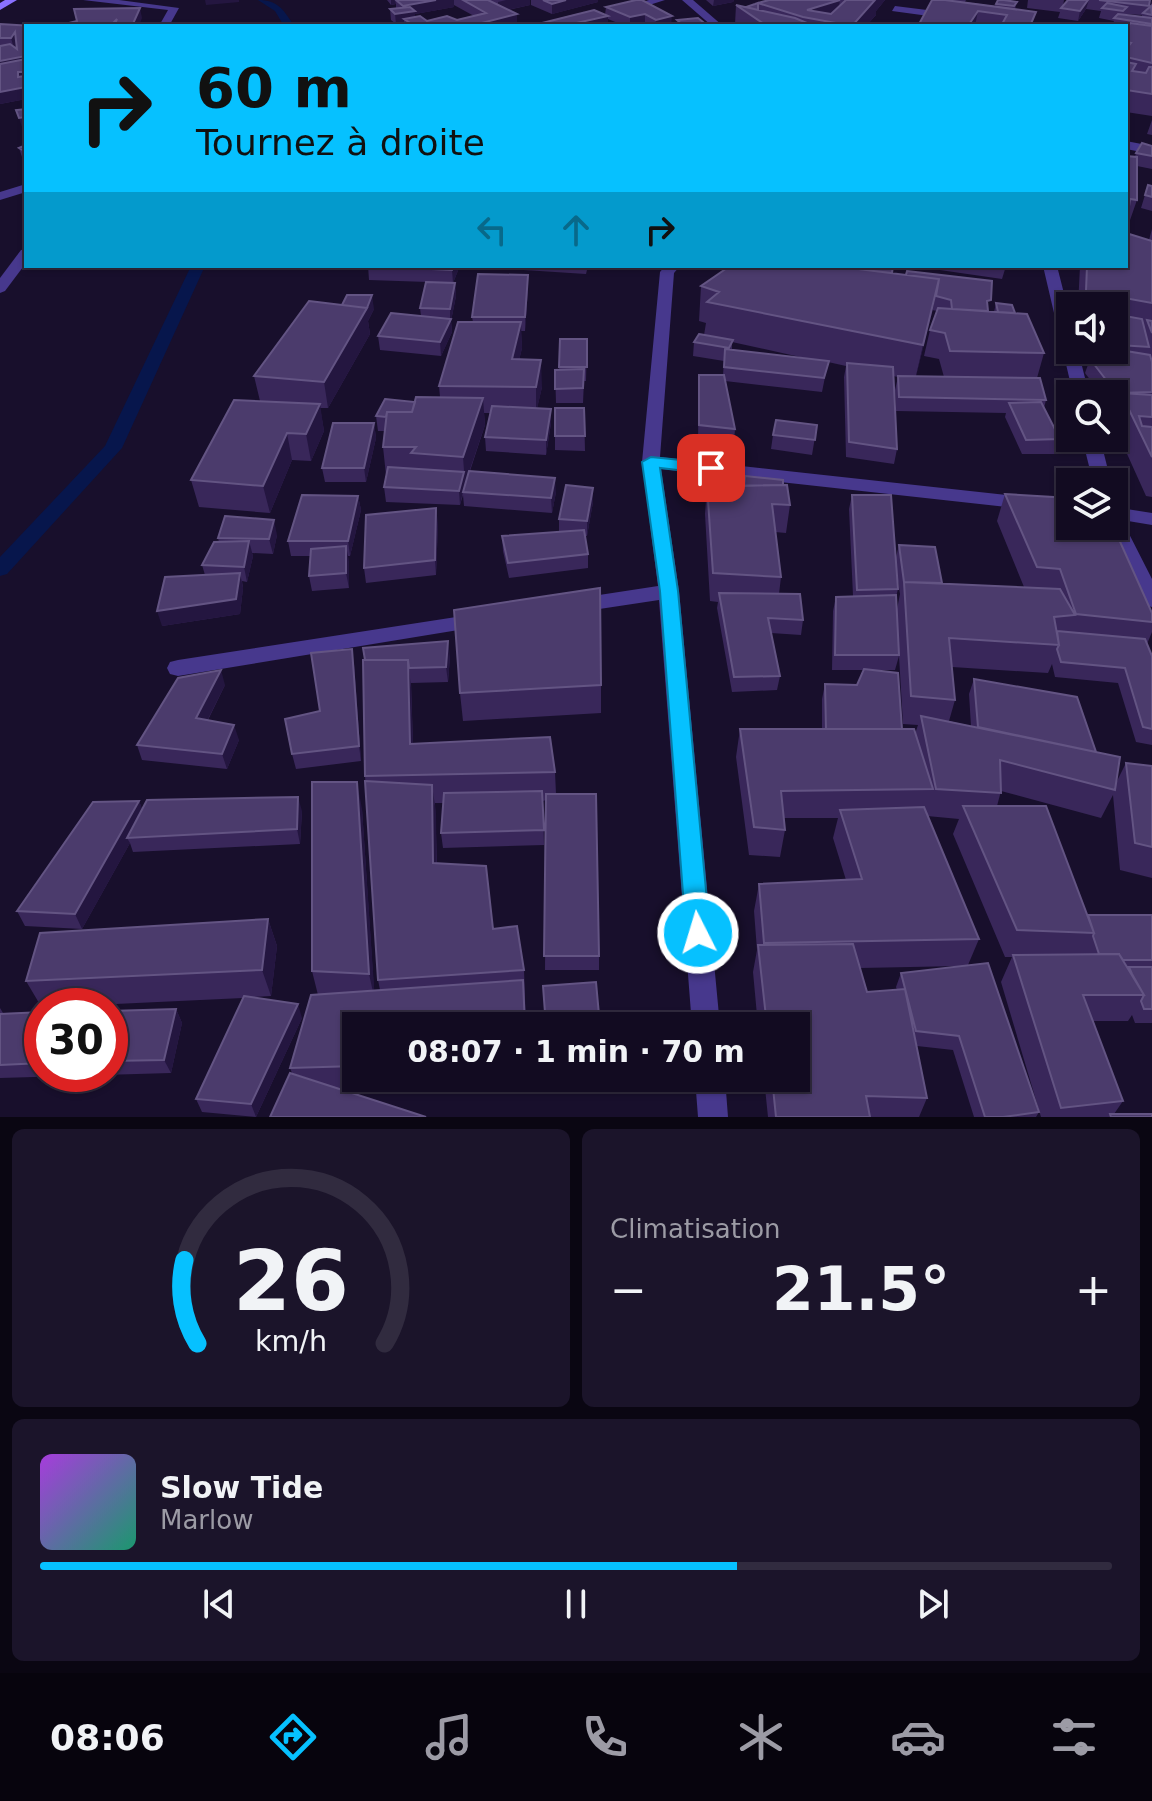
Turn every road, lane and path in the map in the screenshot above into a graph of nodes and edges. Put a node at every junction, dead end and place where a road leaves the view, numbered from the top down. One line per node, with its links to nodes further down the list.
1 (12, 0): 5 (main road)
2 (88, 0): 9 (street)
3 (660, 0): 7 (street)
4 (687, 0): 10 (street)
5 (0, 7)
6 (895, 9): 8 (street)
7 (618, 11)
8 (968, 19)
9 (165, 24)
10 (716, 24)
11 (1128, 145): 12 (street)
12 (1152, 150)
13 (24, 189): 14 (street)
14 (0, 196)
15 (24, 256): 18 (street)
16 (671, 268): 20 (street)
17 (1050, 268): 19 (street)
18 (0, 288)
19 (1056, 292)
20 (651, 462): 21 (street); 25 (street)
21 (1056, 506)
22 (1128, 515): 23 (street)
23 (1152, 519)
24 (1122, 540): 26 (street)
25 (669, 591): 27 (street); 30 (street)
26 (1152, 600)
27 (546, 610)
28 (500, 617): 29 (street)
29 (178, 668)
30 (705, 1012)
31 (711, 1092): 32 (street)
32 (713, 1117)

